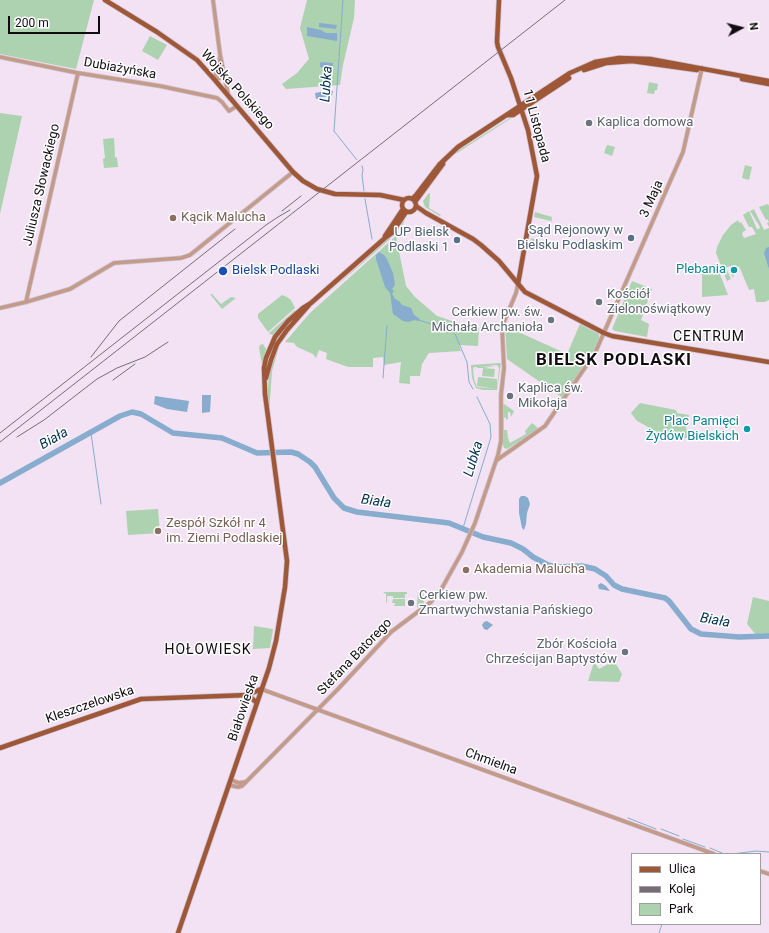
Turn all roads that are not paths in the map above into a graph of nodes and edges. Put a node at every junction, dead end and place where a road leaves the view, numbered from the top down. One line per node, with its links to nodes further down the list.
1 (105, 0): 9 (main road, Wojska Polskiego)
2 (214, 0): 4 (street)
3 (499, 0): 15 (main road, 11 Listopada)
4 (220, 54): 7 (street); 10 (street)
5 (0, 57): 8 (street, Dubiażyńska)
6 (701, 70): 12 (main road); 13 (main road); 16 (main road); 18 (main road); 25 (street, 3 Maja)
7 (217, 71): 9 (street); 11 (street)
8 (78, 72): 17 (street, Dubiażyńska); 23 (street, Juliusza Słowackiego)
9 (210, 73): 11 (main road, Wojska Polskiego)
10 (225, 74): 11 (street); 14 (street)
11 (214, 79): 14 (main road, Wojska Polskiego)
12 (769, 81)
13 (769, 84)
14 (228, 94): 17 (main road, Wojska Polskiego)
15 (518, 99): 16 (main road); 18 (main road, 11 Listopada)
16 (528, 100): 18 (main road)
17 (237, 106): 19 (main road, Wojska Polskiego)
18 (520, 108): 20 (main road); 22 (main road, 11 Listopada)
19 (293, 172): 21 (main road, Wojska Polskiego); 23 (street)
20 (414, 204): 21 (main road); 21 (main road); 22 (main road)
21 (404, 207): 30 (main road, Białowieska)
22 (518, 284): 25 (main road); 27 (street)
23 (26, 302): 24 (street)
24 (0, 308)
25 (604, 333): 26 (main road); 28 (street, 3 Maja)
26 (769, 362)
27 (500, 447): 28 (street); 29 (street)
28 (508, 452): 29 (street, 3 Maja)
29 (497, 460): 33 (street, Stefana Batorego)
30 (261, 689): 31 (main road, Kleszczelowska); 32 (main road, Białowieska); 33 (street, Chmielna)
31 (248, 695): 32 (main road); 34 (main road, Kleszczelowska)
32 (257, 703): 35 (main road, Białowieska)
33 (318, 709): 35 (street, Stefana Batorego); 36 (street, Chmielna)
34 (0, 748)
35 (230, 782): 37 (main road, Białowieska)
36 (711, 853)
37 (178, 933)

